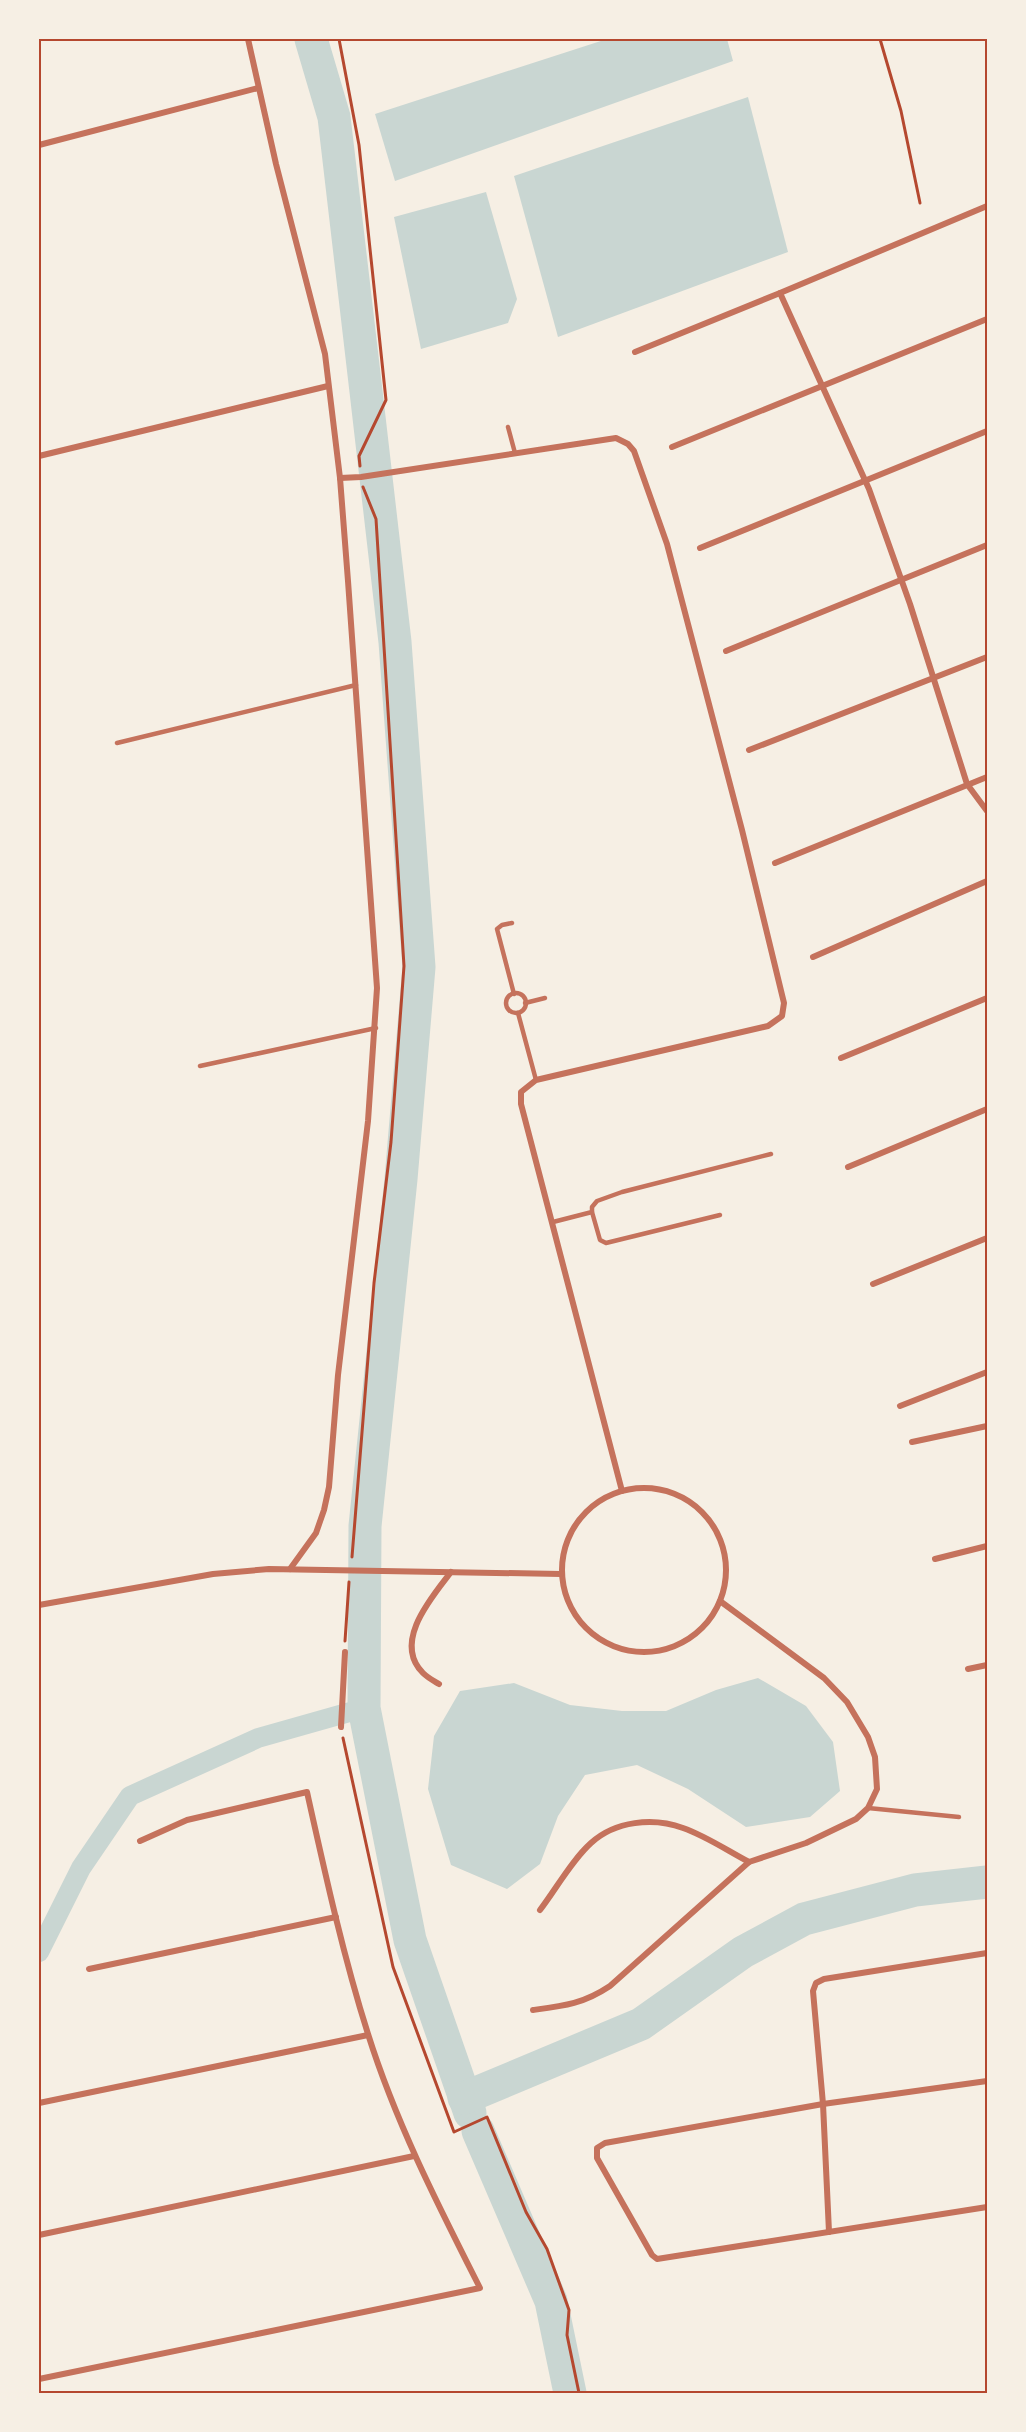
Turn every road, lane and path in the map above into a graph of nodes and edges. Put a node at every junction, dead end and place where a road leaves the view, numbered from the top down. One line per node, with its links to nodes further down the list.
1 (248, 39): 4 (street)
2 (339, 39): 18 (path)
3 (880, 39): 6 (path)
4 (258, 87): 5 (street); 11 (street)
5 (39, 145)
6 (921, 203)
7 (987, 206): 8 (street)
8 (780, 293): 10 (street); 12 (street)
9 (987, 319): 12 (street)
10 (635, 351)
11 (328, 386): 17 (street); 19 (street)
12 (822, 386): 15 (street); 20 (street)
13 (508, 427): 16 (lane)
14 (987, 431): 20 (street)
15 (672, 447)
16 (515, 453): 19 (street); 45 (street)
17 (39, 456)
18 (359, 456)
19 (339, 478): 27 (street)
20 (865, 480): 22 (street); 23 (street)
21 (987, 544): 23 (street)
22 (700, 548)
23 (901, 579): 24 (street); 26 (street)
24 (726, 651)
25 (987, 657): 26 (street)
26 (934, 678): 29 (street); 31 (street)
27 (356, 685): 28 (lane); 42 (street)
28 (117, 742)
29 (749, 750)
30 (987, 777): 31 (street)
31 (967, 784): 32 (street); 33 (street)
32 (987, 811)
33 (775, 862)
34 (987, 881): 36 (street)
35 (512, 923): 37 (lane)
36 (813, 957)
37 (514, 994): 40 (lane); 41 (lane)
38 (544, 998): 40 (lane)
39 (987, 998): 43 (street)
40 (525, 1004): 41 (lane)
41 (518, 1013): 45 (lane)
42 (376, 1028): 44 (lane); 61 (street)
43 (841, 1058)
44 (200, 1066)
45 (536, 1080): 51 (street)
46 (987, 1109): 48 (street)
47 (771, 1154): 49 (lane)
48 (848, 1167)
49 (592, 1212): 50 (lane); 51 (lane)
50 (720, 1215)
51 (553, 1222): 58 (street)
52 (987, 1238): 53 (street)
53 (873, 1284)
54 (987, 1371): 55 (street)
55 (900, 1406)
56 (987, 1426): 57 (street)
57 (912, 1442)
58 (622, 1491): 63 (street); 64 (street)
59 (987, 1546): 60 (street)
60 (935, 1559)
61 (290, 1569): 62 (street); 65 (street)
62 (451, 1572): 63 (street); 69 (street)
63 (561, 1574): 64 (street)
64 (720, 1601): 71 (street)
65 (39, 1605)
66 (345, 1652): 70 (street)
67 (987, 1665): 68 (street)
68 (968, 1669)
69 (439, 1684)
70 (341, 1727): 89 (path)
71 (868, 1808): 72 (lane); 74 (street)
72 (959, 1817)
73 (140, 1841): 76 (street)
74 (749, 1862): 75 (street); 79 (street)
75 (540, 1910)
76 (336, 1917): 78 (street); 80 (street)
77 (987, 1953): 83 (street)
78 (89, 1969)
79 (533, 2010)
80 (368, 2035): 82 (street); 84 (street)
81 (987, 2081): 83 (street)
82 (39, 2103)
83 (823, 2104): 86 (street); 86 (street)
84 (414, 2157): 87 (street); 88 (street)
85 (987, 2207): 86 (street)
86 (829, 2232)
87 (39, 2235)
88 (39, 2379)
89 (579, 2393)

